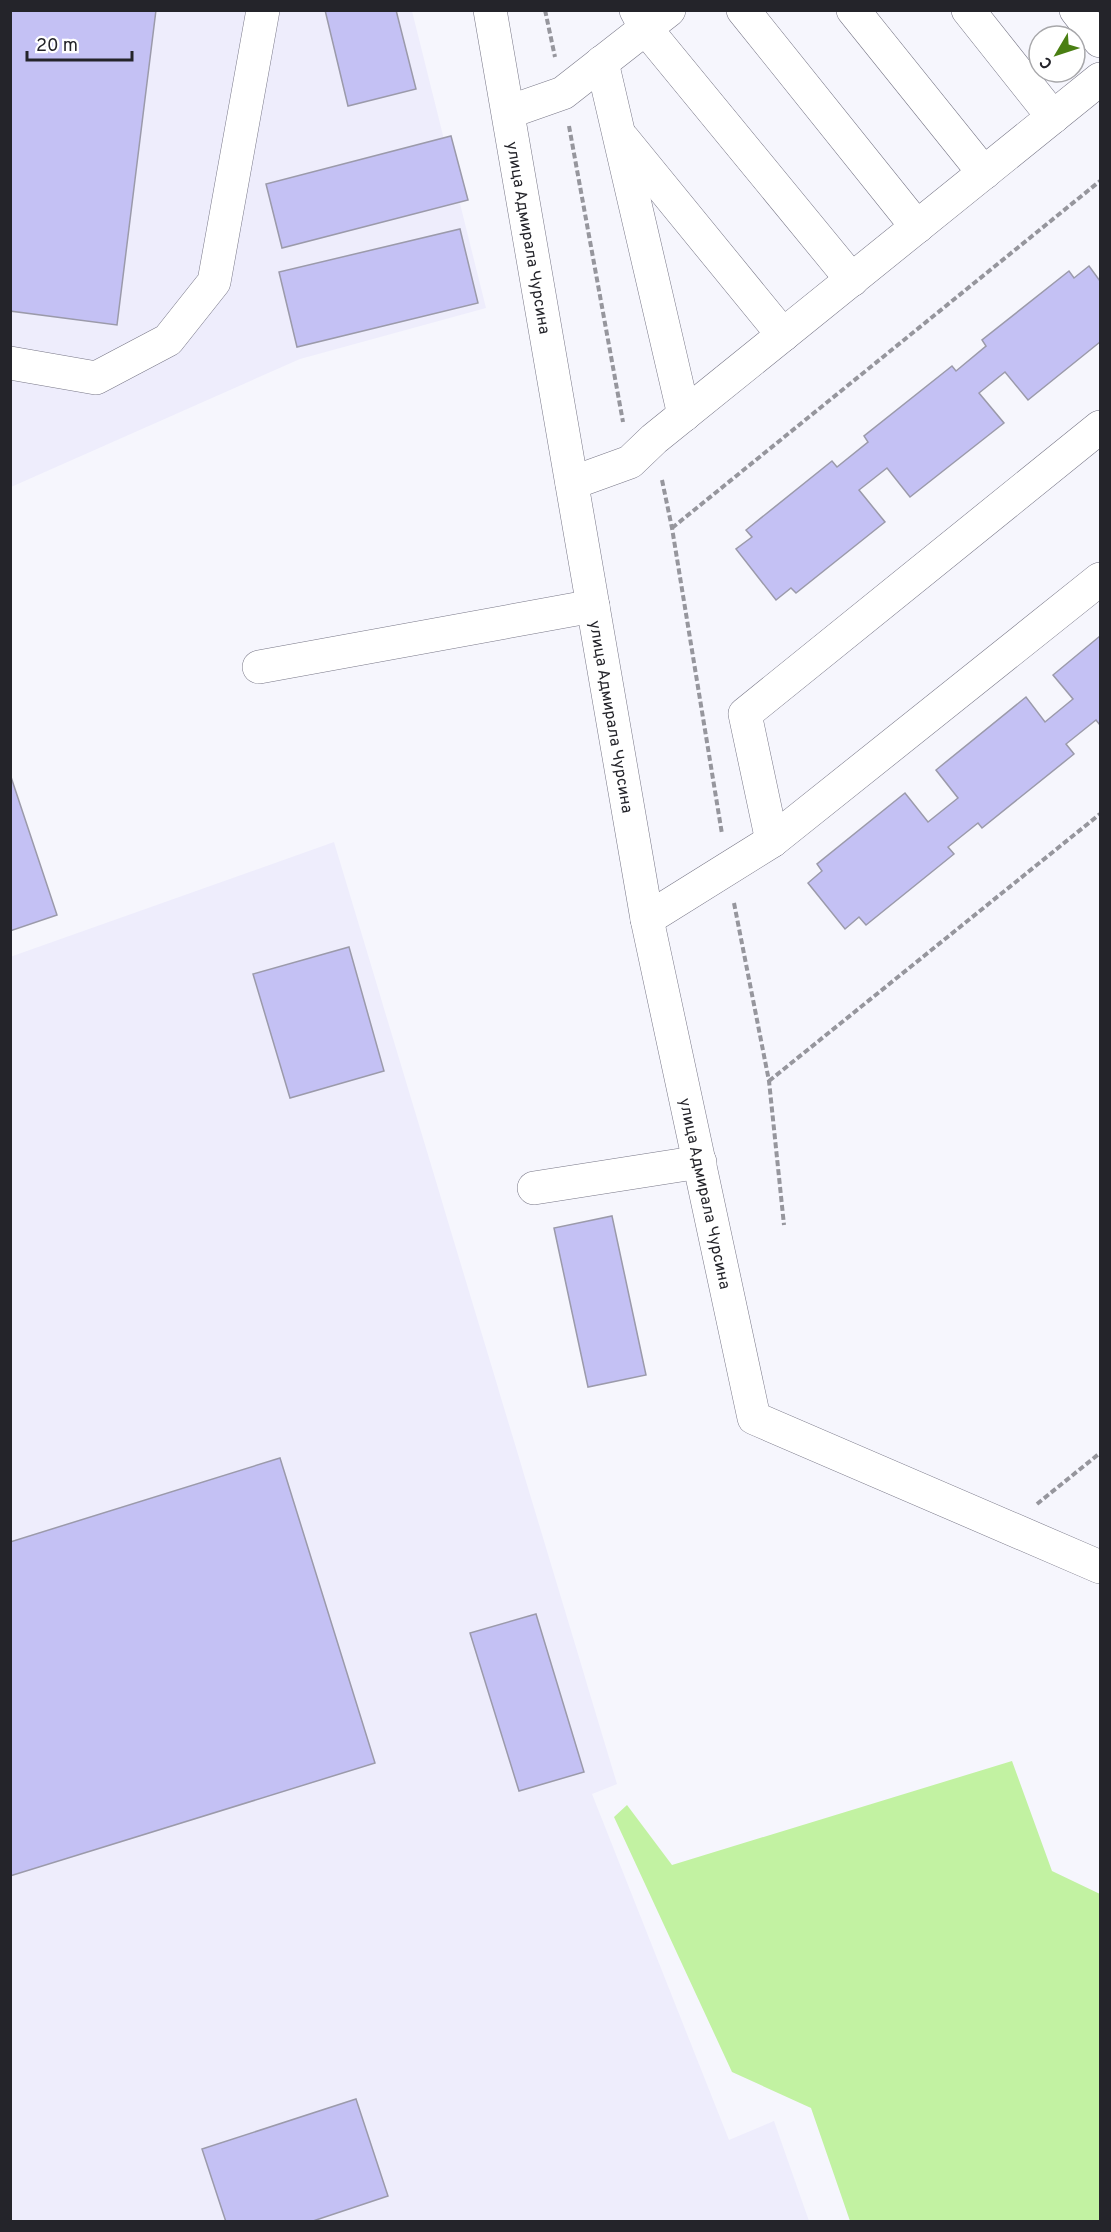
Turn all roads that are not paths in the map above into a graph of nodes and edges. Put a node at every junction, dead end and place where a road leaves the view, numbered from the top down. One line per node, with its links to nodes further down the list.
1 (263, 10): 18 (street)
2 (490, 10): 11 (street, улица Адмирала Чурсина)
3 (743, 10): 15 (street)
4 (853, 10): 14 (street)
5 (968, 10): 12 (street)
6 (1076, 10): 8 (street)
7 (650, 17): 9 (street); 16 (street)
8 (1101, 41)
9 (602, 62): 11 (street); 13 (street)
10 (1101, 79): 12 (street)
11 (509, 112): 21 (street, улица Адмирала Чурсина)
12 (1053, 117): 14 (street)
13 (619, 133): 17 (street); 19 (street)
14 (984, 173): 15 (street)
15 (917, 227): 16 (street)
16 (852, 280): 17 (street)
17 (783, 335): 19 (street)
18 (10, 363)
19 (684, 415): 21 (street)
20 (1101, 427): 25 (street)
21 (572, 483): 23 (street, улица Адмирала Чурсина)
22 (1101, 579): 25 (street)
23 (593, 606): 24 (street); 26 (street, улица Адмирала Чурсина)
24 (259, 667)
25 (772, 841): 26 (street)
26 (647, 919): 27 (street, улица Адмирала Чурсина)
27 (700, 1162): 28 (street); 29 (street, улица Адмирала Чурсина)
28 (534, 1188)
29 (1101, 1567)

